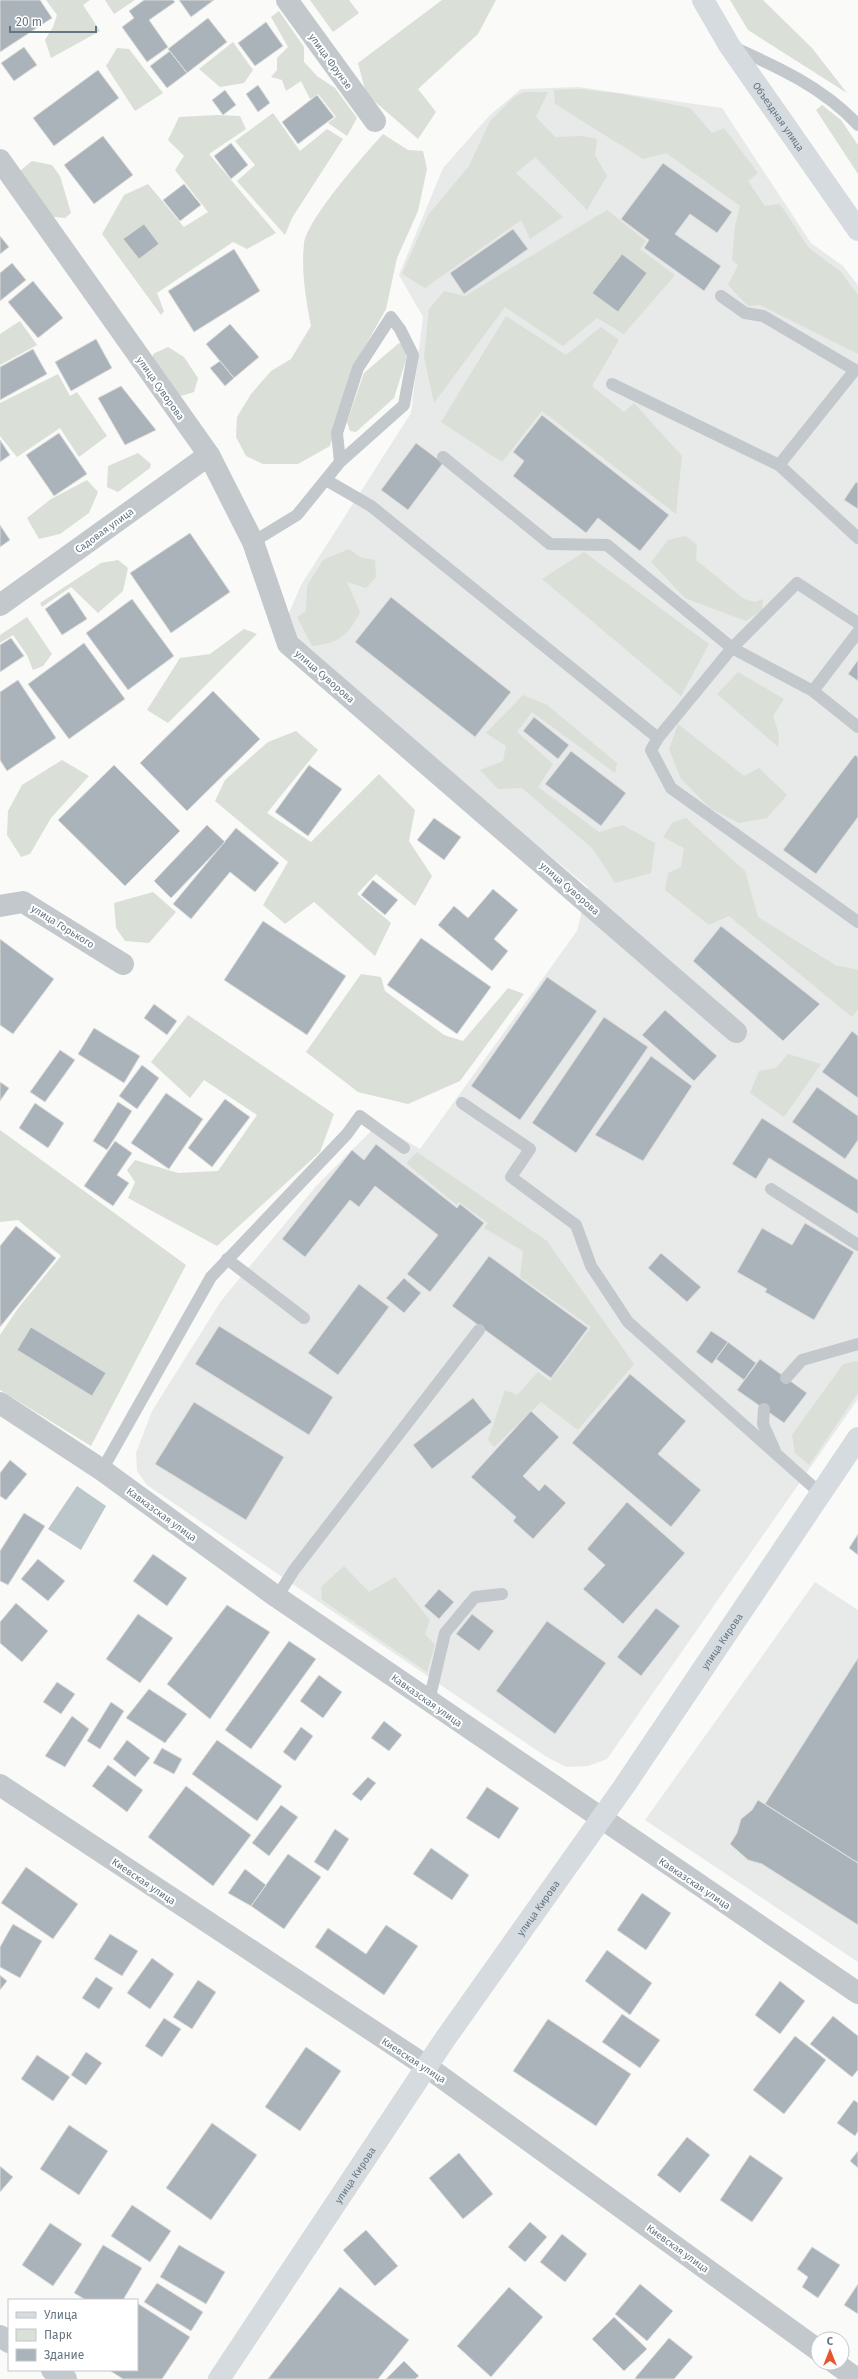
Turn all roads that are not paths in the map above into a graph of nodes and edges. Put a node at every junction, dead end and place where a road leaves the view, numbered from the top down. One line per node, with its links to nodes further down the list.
1 (287, 0): 4 (street, улица Фрунзе)
2 (703, 0): 3 (main road, Объездная улица)
3 (729, 45): 5 (lane); 7 (main road, Объездная улица)
4 (375, 121)
5 (858, 125)
6 (0, 160): 10 (street, улица Суворова)
7 (858, 230)
8 (721, 296): 13 (lane)
9 (612, 384): 13 (lane)
10 (208, 455): 16 (street, улица Суворова); 17 (street, Садовая улица)
11 (443, 458): 20 (lane)
12 (340, 462): 12 (lane); 14 (lane)
13 (779, 465): 15 (lane)
14 (326, 480): 16 (lane); 23 (lane)
15 (858, 538)
16 (253, 542): 27 (street, улица Суворова)
17 (0, 605)
18 (858, 623): 20 (lane)
19 (858, 632): 21 (lane)
20 (732, 648): 21 (lane); 23 (lane)
21 (813, 692): 22 (lane)
22 (858, 727)
23 (658, 738): 25 (lane)
24 (0, 906): 26 (street, улица Горького)
25 (858, 922)
26 (124, 964)
27 (736, 1032)
28 (462, 1103): 40 (lane)
29 (404, 1148): 32 (lane)
30 (771, 1189): 31 (lane)
31 (858, 1245)
32 (227, 1259): 33 (lane); 41 (lane)
33 (304, 1318)
34 (479, 1330): 44 (lane)
35 (858, 1344): 36 (lane)
36 (786, 1378)
37 (0, 1403): 41 (street, Кавказская улица)
38 (764, 1409): 40 (lane)
39 (858, 1438): 42 (main road, улица Кирова)
40 (776, 1454): 42 (lane)
41 (102, 1470): 44 (street, Кавказская улица)
42 (820, 1493): 47 (main road, улица Кирова)
43 (502, 1594): 45 (lane)
44 (277, 1597): 45 (street, Кавказская улица)
45 (429, 1701): 47 (street, Кавказская улица)
46 (0, 1785): 49 (street, Киевская улица)
47 (600, 1819): 48 (street, Кавказская улица); 49 (main road, улица Кирова)
48 (858, 1993)
49 (426, 2066): 50 (street, Киевская улица); 54 (main road, улица Кирова)
50 (810, 2344)
51 (54, 2371): 53 (street)
52 (847, 2371): 55 (street)
53 (66, 2379)
54 (219, 2379)
55 (858, 2379)

